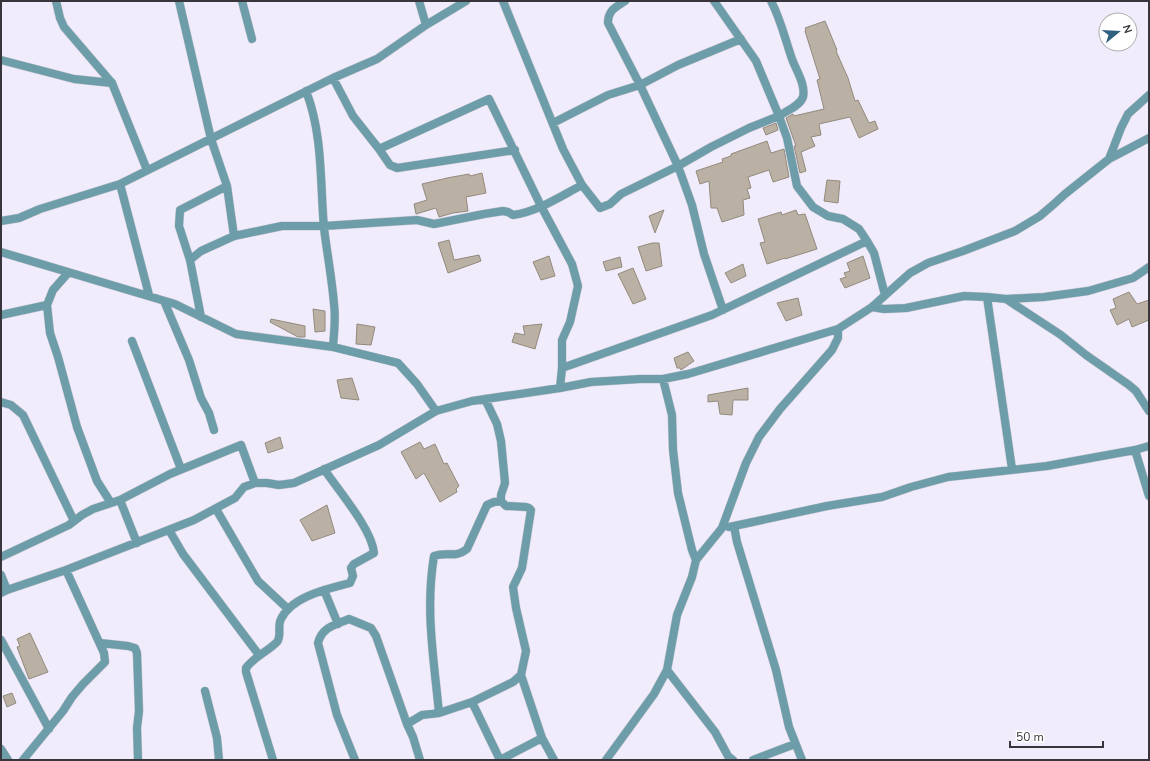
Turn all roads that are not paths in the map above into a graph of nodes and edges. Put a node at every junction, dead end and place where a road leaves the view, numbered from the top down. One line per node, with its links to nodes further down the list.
1 (56, 1): 15 (street)
2 (179, 1): 22 (street)
3 (242, 1): 11 (street)
4 (419, 1): 10 (street)
5 (466, 1): 10 (street)
6 (503, 1): 20 (street)
7 (625, 1): 16 (street)
8 (714, 1): 12 (street)
9 (771, 1): 19 (street)
10 (426, 25): 14 (street)
11 (252, 39)
12 (741, 39): 16 (street); 19 (street)
13 (1, 60): 15 (street)
14 (334, 78): 17 (street); 23 (street)
15 (112, 83): 27 (street)
16 (640, 84): 20 (street); 26 (street)
17 (306, 91): 22 (street); 33 (street)
18 (1149, 95): 25 (street)
19 (779, 116): 26 (street); 35 (street)
20 (553, 122): 29 (street)
21 (1149, 138): 25 (street)
22 (211, 139): 27 (street); 30 (street)
23 (379, 149): 24 (street); 24 (street)
24 (515, 150): 31 (street)
25 (1109, 159): 41 (street)
26 (678, 166): 29 (street); 47 (street)
27 (147, 170): 28 (street)
28 (120, 184): 32 (street); 40 (street)
29 (582, 184): 31 (street)
30 (227, 186): 34 (street); 37 (street)
31 (541, 206): 33 (street); 53 (street)
32 (1, 221)
33 (324, 226): 34 (street); 52 (street)
34 (234, 236): 37 (street)
35 (867, 241): 41 (street); 47 (street)
36 (1, 252): 39 (street)
37 (190, 260): 49 (street)
38 (1149, 267): 43 (street)
39 (68, 273): 40 (street); 45 (street)
40 (149, 295): 44 (street)
41 (885, 295): 46 (street)
42 (987, 297): 43 (street); 46 (street); 65 (street)
43 (1006, 299): 59 (street)
44 (164, 301): 49 (street); 60 (street)
45 (47, 305): 48 (street); 70 (street)
46 (872, 307): 50 (street)
47 (723, 310): 53 (street)
48 (1, 315)
49 (201, 317): 52 (street)
50 (838, 329): 54 (street); 74 (street)
51 (132, 341): 63 (street)
52 (333, 347): 58 (street)
53 (562, 368): 55 (street)
54 (663, 379): 55 (street); 78 (street)
55 (560, 388): 56 (street)
56 (484, 398): 58 (street); 69 (street)
57 (1, 402): 72 (street)
58 (436, 411): 64 (street)
59 (1149, 411)
60 (214, 430)
61 (1149, 446): 62 (street)
62 (1135, 450): 65 (street); 67 (street)
63 (181, 469): 66 (street); 68 (street)
64 (324, 469): 66 (street); 81 (street)
65 (1012, 469): 73 (street)
66 (254, 483): 71 (street)
67 (1149, 496)
68 (120, 500): 70 (street); 76 (street)
69 (501, 501): 89 (street); 92 (street)
70 (111, 503): 72 (street)
71 (216, 509): 75 (street); 83 (street)
72 (74, 522): 77 (street)
73 (734, 526): 74 (street); 96 (street)
74 (722, 528): 78 (street)
75 (169, 530): 76 (street); 87 (street)
76 (137, 542): 79 (street)
77 (1, 557)
78 (696, 560): 88 (street)
79 (66, 570): 82 (street); 86 (street)
80 (1, 575): 82 (street)
81 (324, 590): 83 (street); 84 (street)
82 (4, 592)
83 (288, 609): 87 (street)
84 (338, 624): 93 (street); 103 (street)
85 (1, 640): 94 (street)
86 (100, 643): 94 (street); 100 (street)
87 (259, 655): 102 (street)
88 (667, 670): 107 (street); 108 (street)
89 (521, 674): 91 (street); 95 (street)
90 (205, 691): 101 (street)
91 (472, 702): 92 (street); 105 (street)
92 (439, 713): 93 (street)
93 (407, 724): 104 (street)
94 (49, 729): 99 (street)
95 (542, 738): 105 (street); 106 (street)
96 (795, 744): 109 (street); 110 (street)
97 (1, 749): 98 (street)
98 (8, 760)
99 (23, 760)
100 (138, 760)
101 (219, 760)
102 (273, 760)
103 (355, 760)
104 (420, 760)
105 (500, 760)
106 (554, 760)
107 (606, 760)
108 (732, 760)
109 (753, 760)
110 (802, 760)

